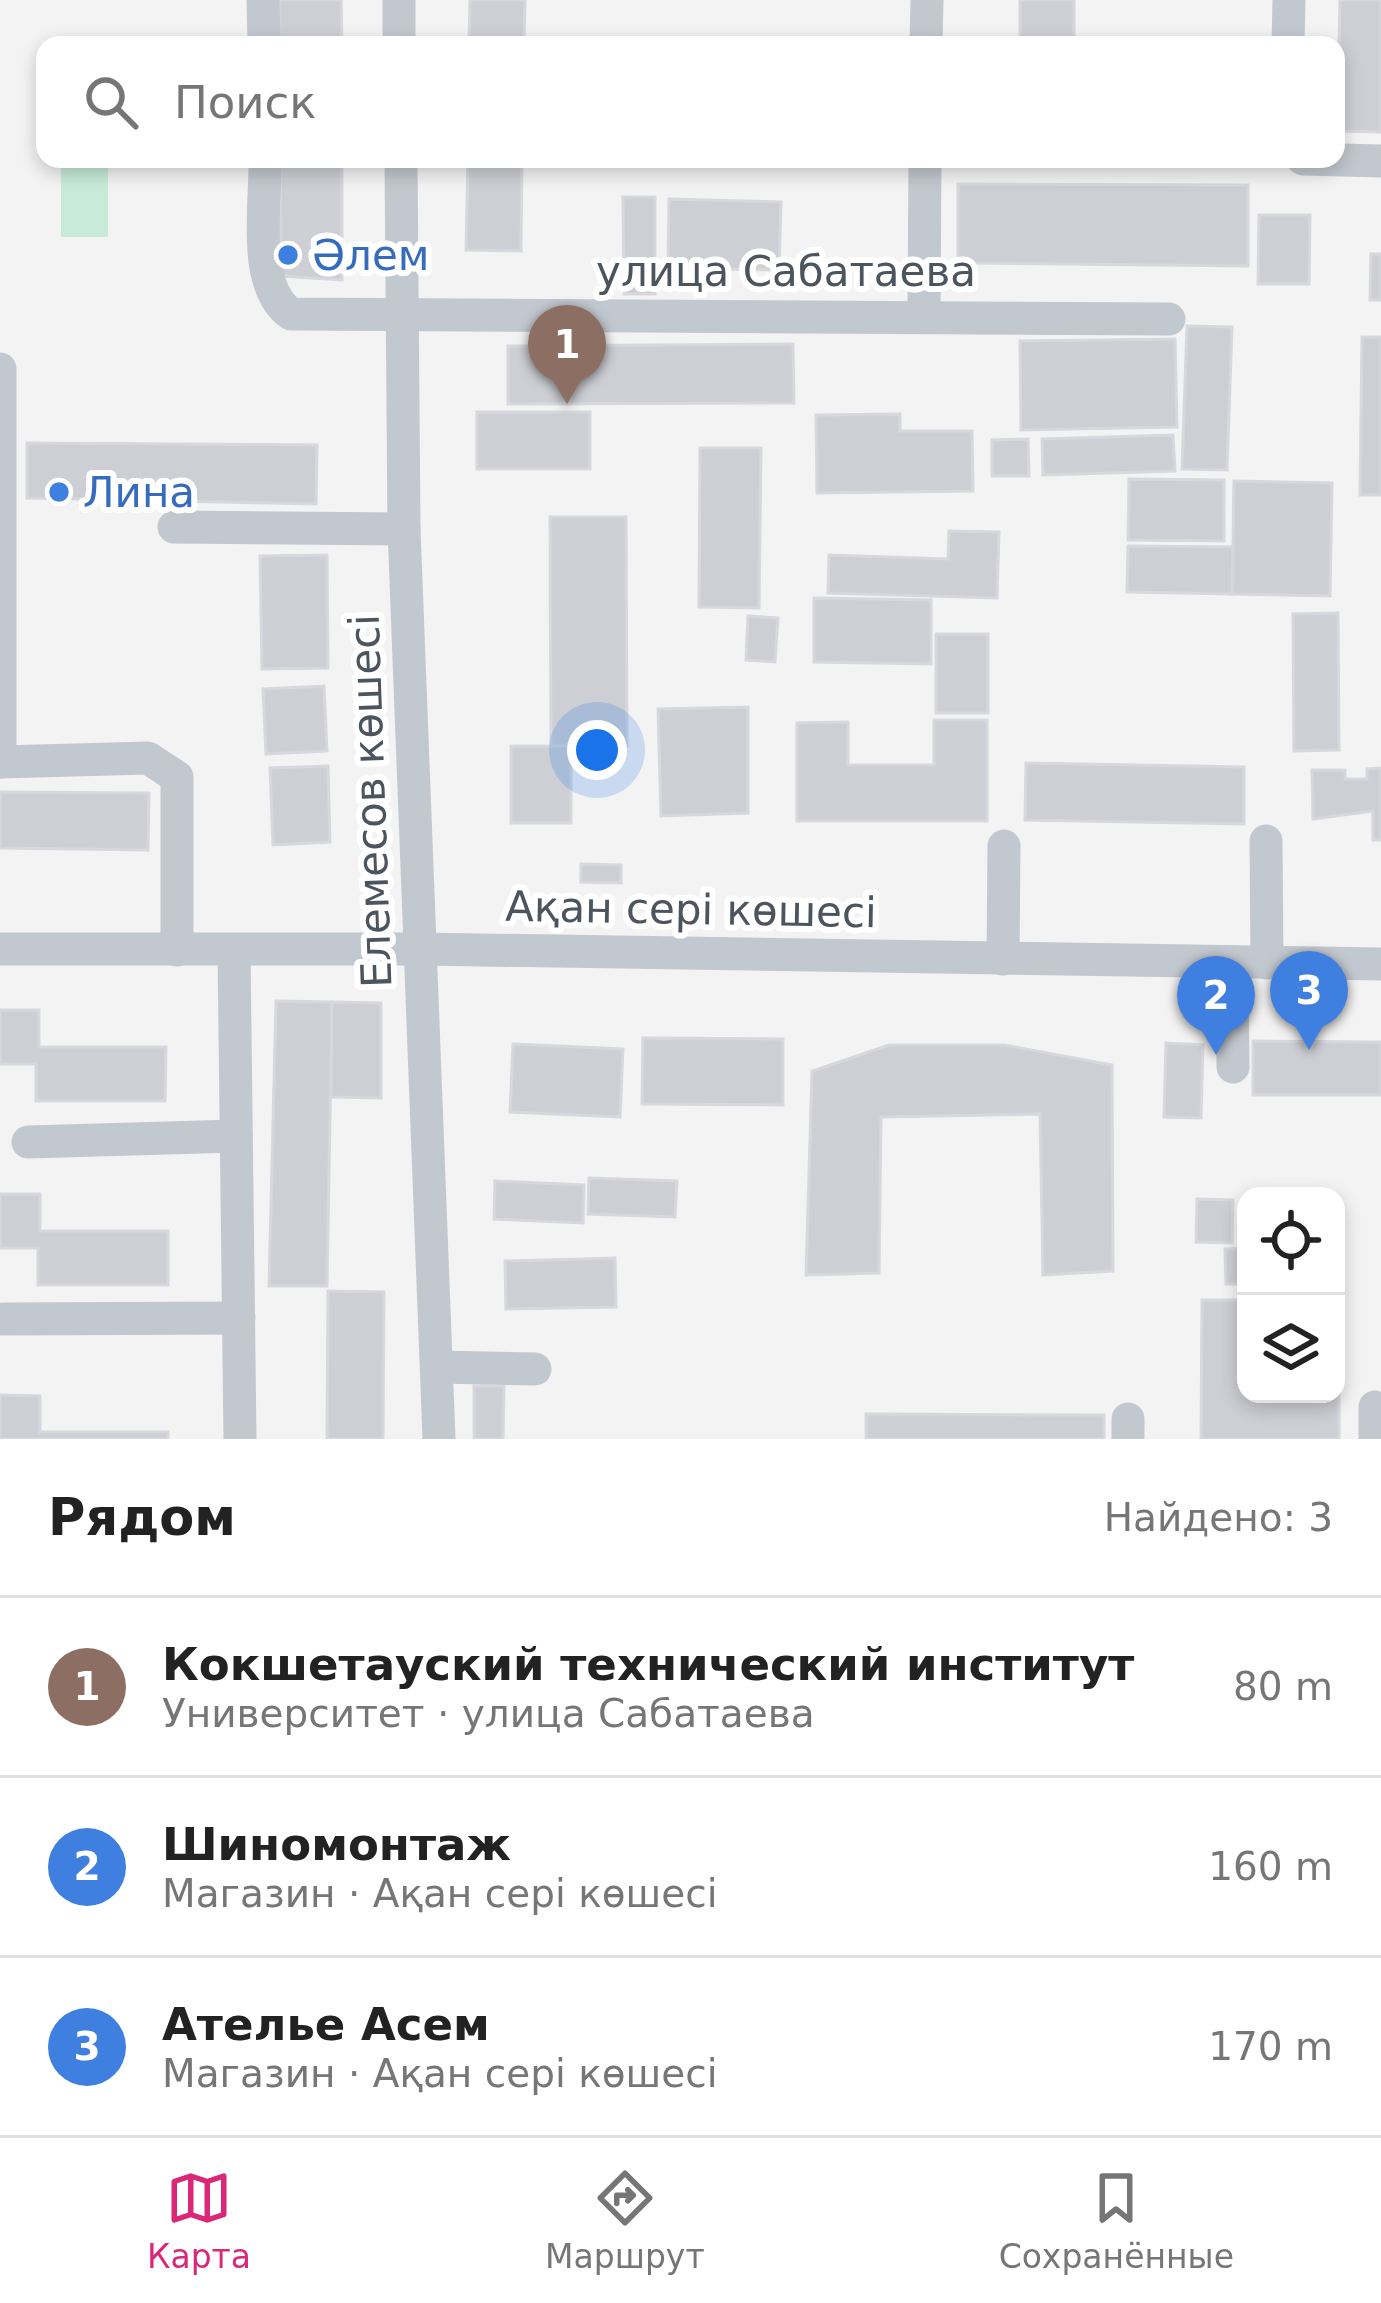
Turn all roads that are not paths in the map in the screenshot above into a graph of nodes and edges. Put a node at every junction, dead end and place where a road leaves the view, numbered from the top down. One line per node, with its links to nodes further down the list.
1 (263, 0): 5 (street)
2 (399, 0): 6 (street)
3 (927, 0): 7 (street)
4 (1289, 0): 8 (street)
5 (264, 36)
6 (399, 36)
7 (926, 36)
8 (1288, 36)
9 (1345, 160): 10 (street)
10 (1381, 160)
11 (266, 168): 15 (street, улица Сабатаева)
12 (401, 168): 15 (street, Елемесов көшесі)
13 (925, 168): 14 (street)
14 (924, 314): 15 (street, улица Сабатаева); 16 (street, улица Сабатаева)
15 (403, 316): 19 (street, Елемесов көшесі)
16 (1169, 319)
17 (0, 369): 20 (street)
18 (174, 527): 19 (street)
19 (404, 529): 26 (street, Елемесов көшесі)
20 (0, 762): 24 (street)
21 (1266, 841): 29 (street)
22 (1004, 846): 27 (street)
23 (0, 949): 24 (street, Ақан сері көшесі)
24 (177, 950): 25 (street, Ақан сері көшесі)
25 (234, 950): 26 (street, Ақан сері көшесі); 32 (street)
26 (422, 950): 27 (street, Ақан сері көшесі); 36 (street, Елемесов көшесі)
27 (1003, 959): 28 (street, Ақан сері көшесі)
28 (1232, 963): 29 (street, Ақан сері көшесі); 31 (street)
29 (1267, 963): 30 (street, Ақан сері көшесі)
30 (1381, 964)
31 (1233, 1067)
32 (236, 1136): 33 (street); 34 (street)
33 (28, 1142)
34 (239, 1318): 35 (street); 38 (street)
35 (3, 1319)
36 (438, 1367): 37 (street); 39 (street, Елемесов көшесі)
37 (535, 1369)
38 (240, 1439)
39 (439, 1439)

